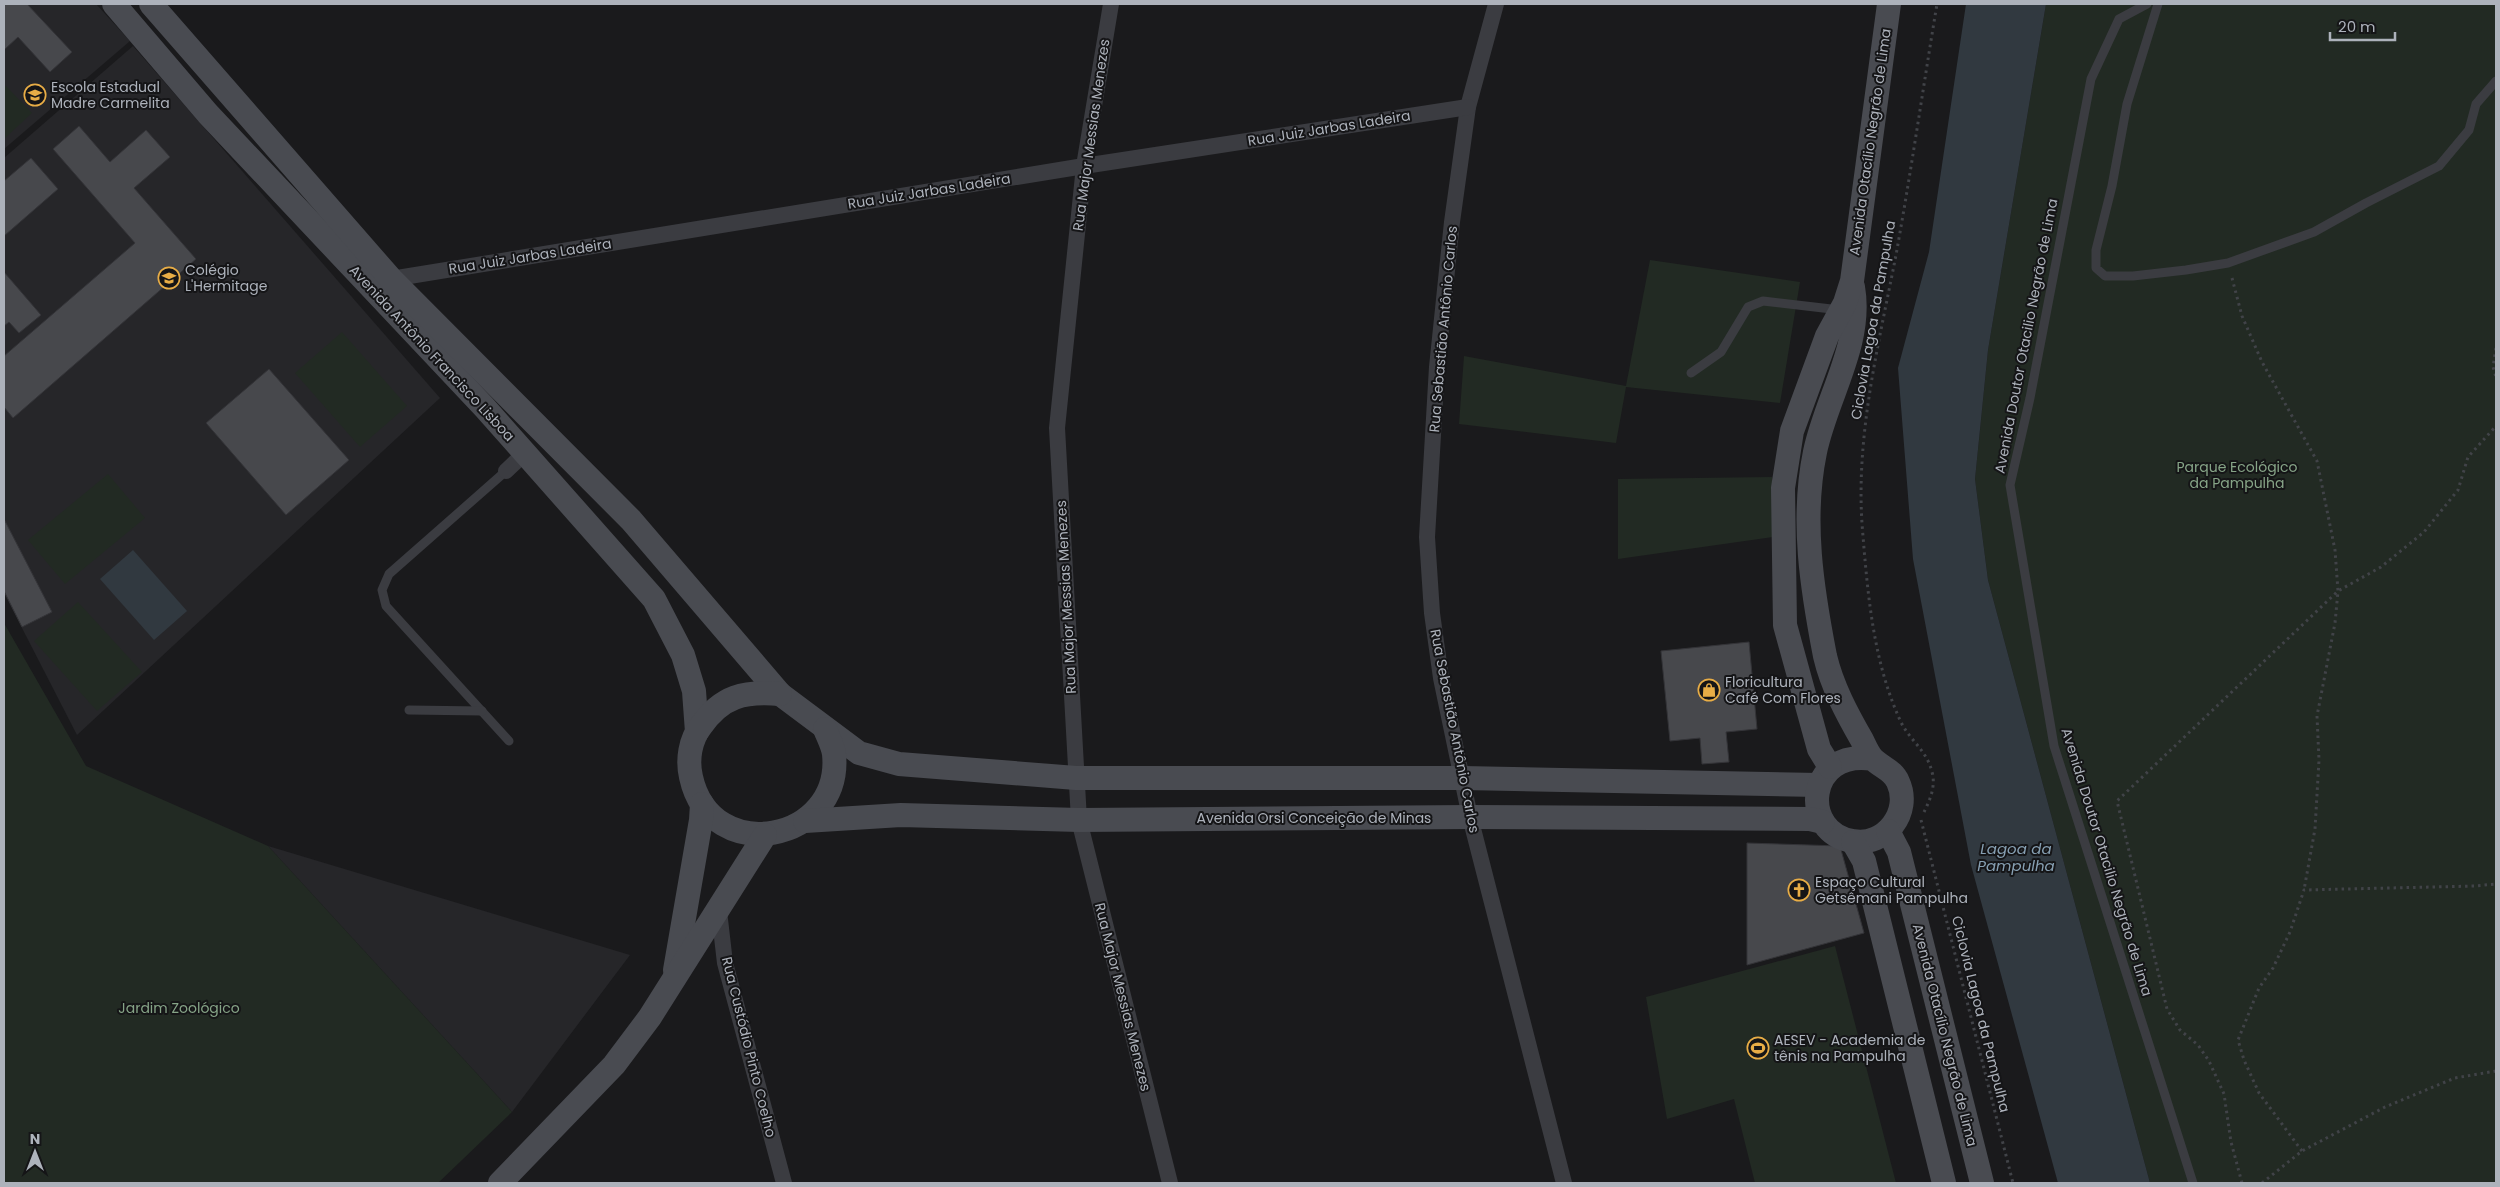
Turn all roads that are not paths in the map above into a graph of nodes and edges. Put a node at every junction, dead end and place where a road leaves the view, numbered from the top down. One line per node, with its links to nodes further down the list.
1 (114, 4): 15 (street, Avenida Antônio Francisco Lisboa)
2 (151, 4): 11 (street, Avenida Antônio Francisco Lisboa)
3 (1111, 4): 10 (street, Rua Major Messias Menezes)
4 (1496, 4): 9 (street, Rua Sebastião Antônio Carlos)
5 (1888, 4): 12 (street, Avenida Otacílio Negrão de Lima)
6 (2147, 4): 43 (lane, Avenida Doutor Otacilio Negrão de Lima)
7 (2158, 4): 8 (lane)
8 (2496, 81)
9 (1468, 107): 10 (street, Rua Juiz Jarbas Ladeira); 26 (street, Rua Sebastião Antônio Carlos)
10 (1084, 166): 11 (street, Rua Juiz Jarbas Ladeira); 25 (street, Rua Major Messias Menezes)
11 (391, 279): 17 (street, Avenida Antônio Francisco Lisboa)
12 (1852, 280): 13 (street, Avenida Otacílio Negrão de Lima); 23 (street, Avenida Otacílio Negrão de Lima)
13 (1841, 310): 14 (lane); 24 (street, Avenida Otacílio Negrão de Lima)
14 (1691, 373)
15 (525, 453): 16 (street); 21 (street, Avenida Antônio Francisco Lisboa)
16 (506, 471): 19 (lane)
17 (780, 694): 20 (street); 21 (street)
18 (409, 710): 19 (lane)
19 (482, 711): 22 (lane)
20 (825, 729): 25 (street); 30 (street)
21 (697, 732): 27 (street)
22 (509, 741)
23 (1873, 759): 24 (street); 32 (street)
24 (1824, 776): 26 (street); 31 (street)
25 (1076, 778): 26 (street); 29 (street, Rua Major Messias Menezes)
26 (1463, 778): 28 (street, Rua Sebastião Antônio Carlos)
27 (702, 804): 33 (street); 36 (street)
28 (1470, 817): 29 (street, Avenida Orsi Conceição de Minas); 31 (street, Avenida Orsi Conceição de Minas); 40 (street, Rua Sebastião Antônio Carlos)
29 (1079, 820): 30 (street, Avenida Orsi Conceição de Minas); 39 (street, Rua Major Messias Menezes)
30 (805, 821): 33 (street)
31 (1823, 822): 34 (street)
32 (1888, 831): 34 (street); 42 (street, Avenida Otacílio Negrão de Lima)
33 (766, 835): 35 (street)
34 (1853, 842): 41 (street)
35 (719, 911): 36 (street); 38 (street, Rua Custódio Pinto Coelho)
36 (673, 982): 37 (street)
37 (500, 1183)
38 (784, 1183)
39 (1170, 1183)
40 (1564, 1183)
41 (1944, 1183)
42 (1982, 1183)
43 (2193, 1183)

